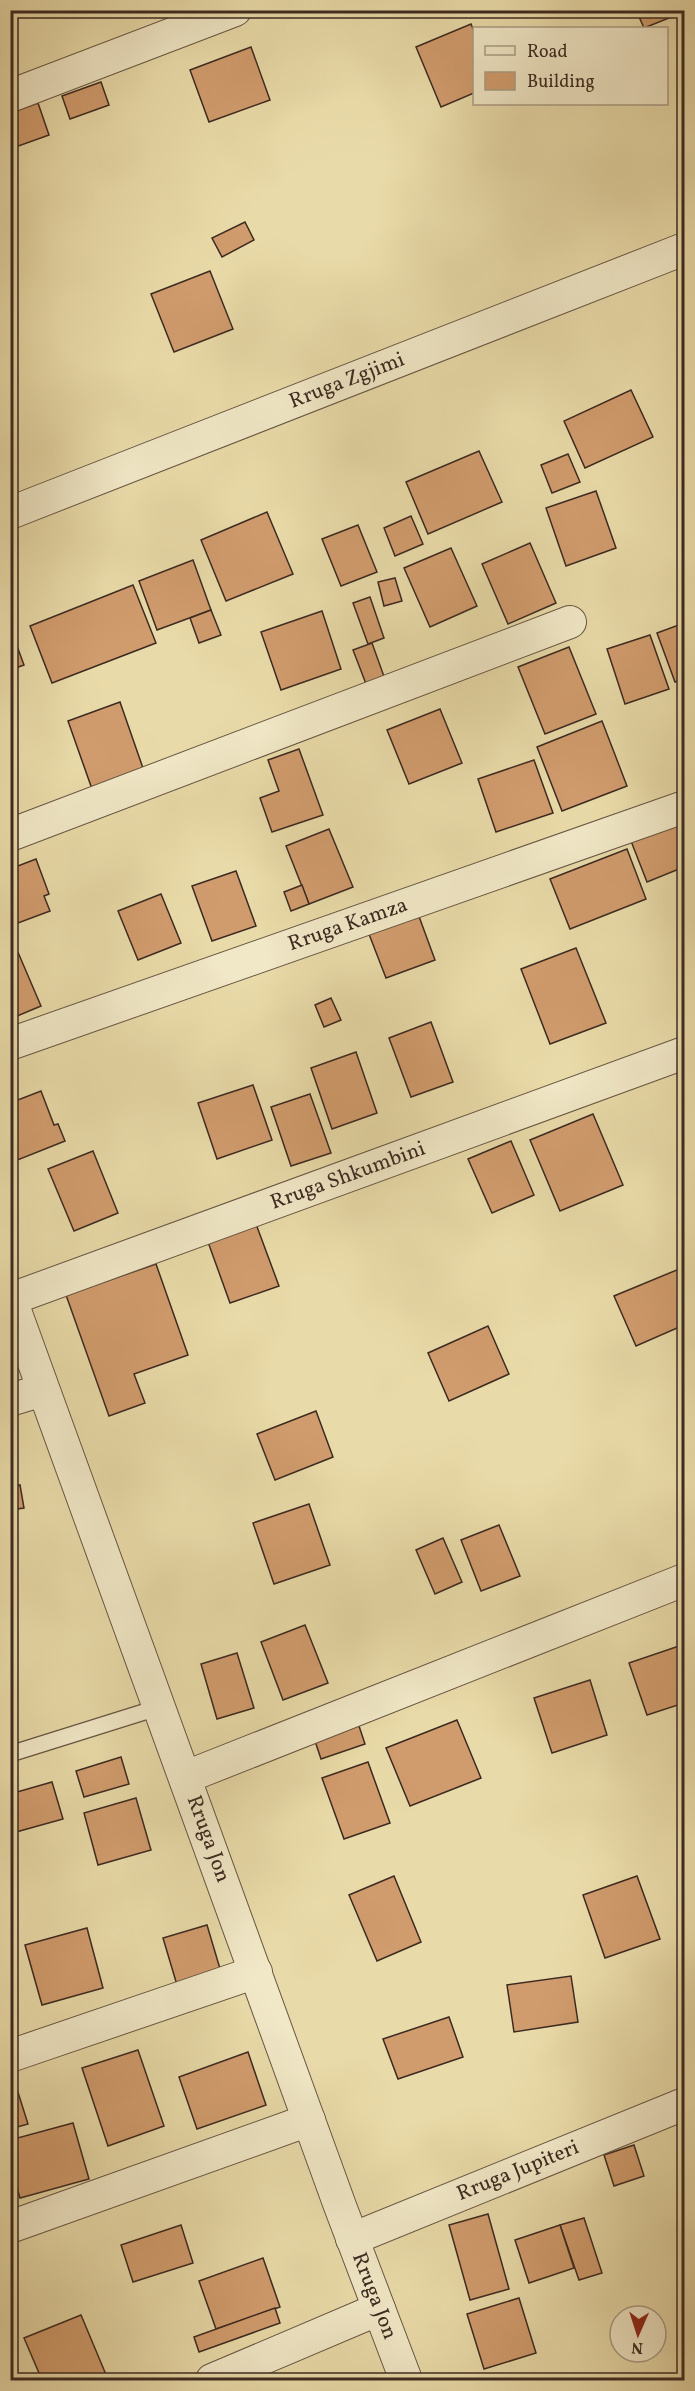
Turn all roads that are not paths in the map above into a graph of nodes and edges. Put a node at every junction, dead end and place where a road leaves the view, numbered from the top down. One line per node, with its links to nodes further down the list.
1 (235, 10): 2 (street)
2 (10, 96)
3 (684, 249): 4 (street, Rruga Zgjimi)
4 (10, 513)
5 (570, 622): 7 (street)
6 (684, 807): 8 (street, Rruga Kamza)
7 (10, 835)
8 (10, 1044)
9 (684, 1053): 10 (street, Rruga Shkumbini)
10 (11, 1298): 11 (street, Rruga Jon)
11 (43, 1390): 12 (street); 14 (street, Rruga Jon)
12 (10, 1400)
13 (684, 1580): 16 (street)
14 (160, 1707): 15 (lane); 16 (street, Rruga Jon)
15 (10, 1754)
16 (186, 1778): 17 (street, Rruga Jon)
17 (256, 1972): 18 (street); 20 (street, Rruga Jon)
18 (10, 2056)
19 (684, 2104): 22 (street, Rruga Jupiteri)
20 (309, 2120): 21 (street); 22 (street, Rruga Jon)
21 (10, 2227)
22 (352, 2239): 23 (street, Rruga Jon)
23 (379, 2309): 24 (street); 25 (street, Rruga Jon)
24 (212, 2380)
25 (406, 2380)

